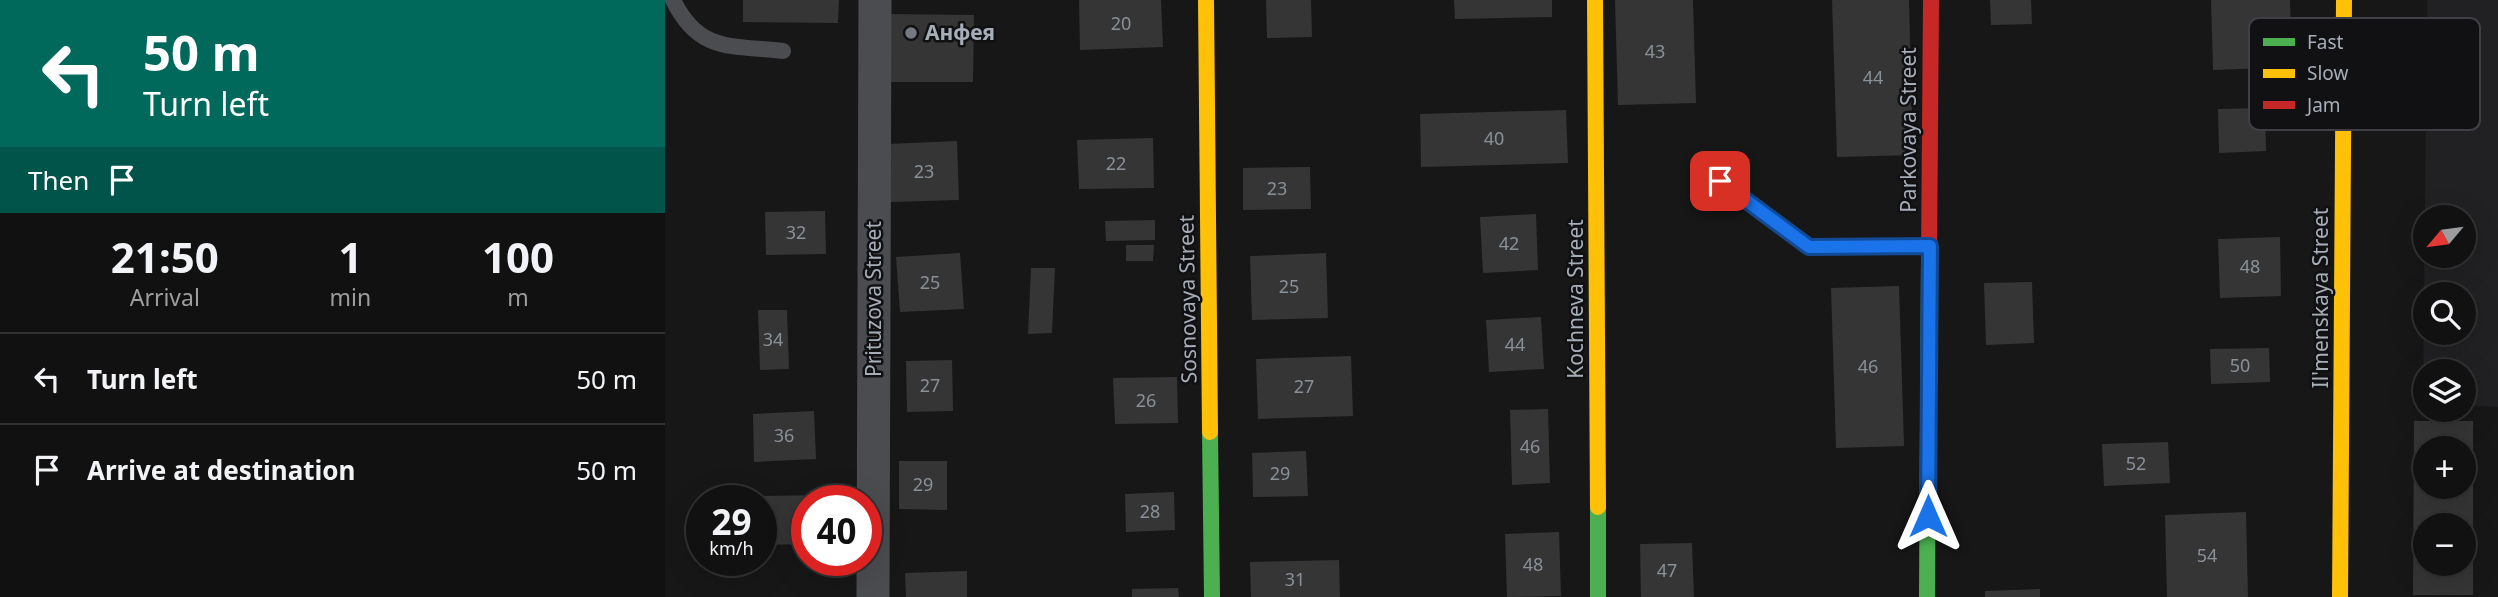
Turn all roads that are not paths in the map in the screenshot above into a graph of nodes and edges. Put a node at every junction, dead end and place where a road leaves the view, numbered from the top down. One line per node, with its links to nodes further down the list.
1 (673, 0): 8 (lane)
2 (875, 0): 12 (street, Prituzova Street)
3 (1206, 0): 13 (street, Sosnovaya Street)
4 (1595, 0): 14 (street, Kochneva Street)
5 (1931, 0): 11 (street, Parkovaya Street)
6 (2344, 0): 7 (street, Il'menskaya Street)
7 (2344, 18)
8 (783, 51)
9 (2343, 130): 16 (street, Il'menskaya Street)
10 (1720, 181): 11 (lane)
11 (1930, 246): 15 (street, Parkovaya Street)
12 (873, 597)
13 (1212, 597)
14 (1598, 597)
15 (1927, 597)
16 (2340, 597)

